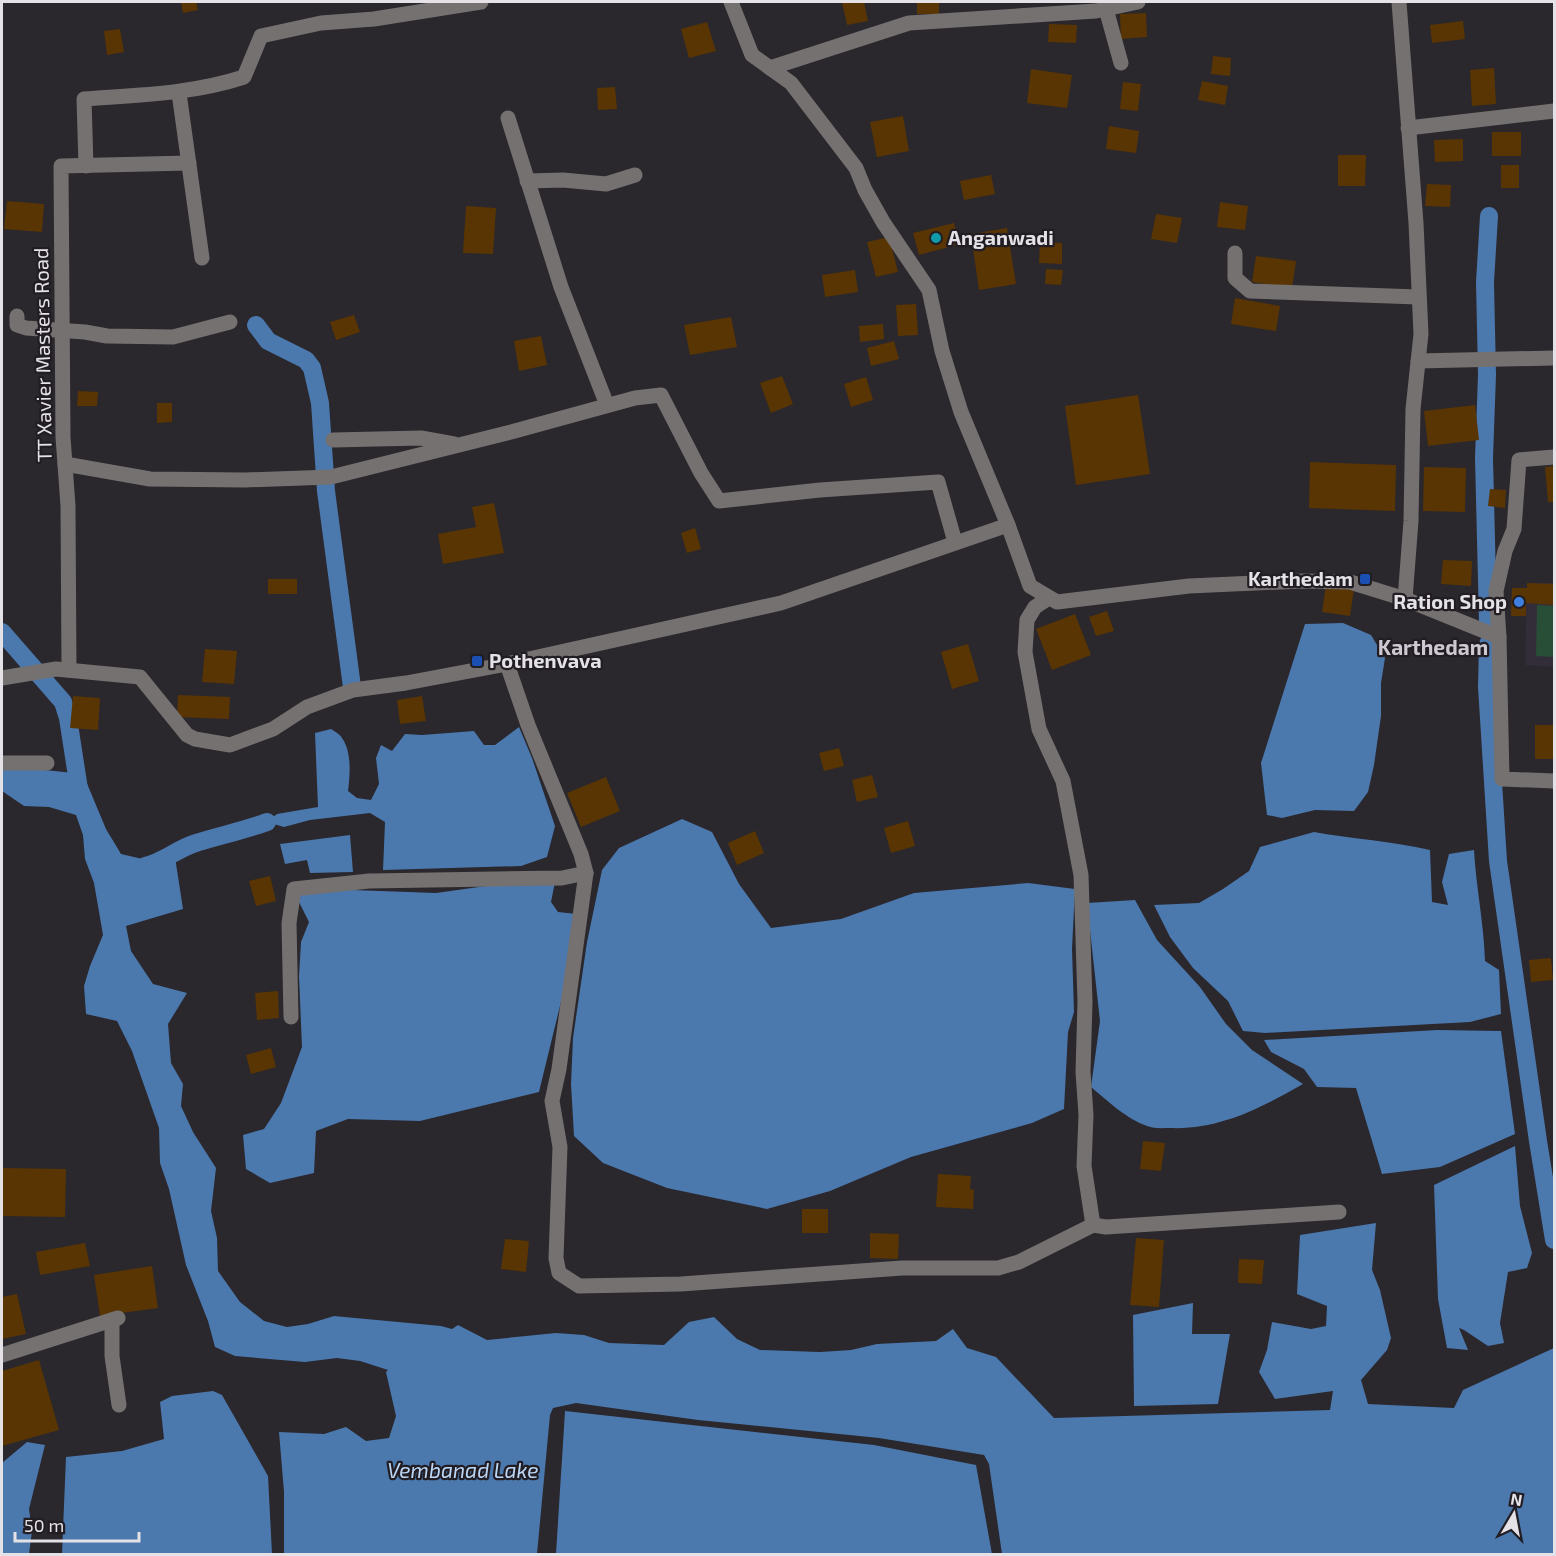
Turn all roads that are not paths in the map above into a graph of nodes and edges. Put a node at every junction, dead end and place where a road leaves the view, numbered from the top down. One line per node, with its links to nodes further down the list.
1 (481, 2): 8 (street)
2 (730, 2): 7 (street)
3 (1138, 2): 5 (street)
4 (1399, 2): 11 (street)
5 (1106, 9): 6 (street); 7 (street)
6 (1121, 63)
7 (770, 68): 29 (street)
8 (179, 93): 12 (street); 13 (street)
9 (1554, 111): 11 (street)
10 (508, 118): 15 (street)
11 (1408, 128): 18 (street)
12 (189, 163): 13 (street, TT Xavier Masters Road); 17 (street)
13 (86, 166): 21 (street, TT Xavier Masters Road)
14 (635, 175): 15 (street)
15 (527, 181): 24 (street)
16 (1235, 253): 18 (street)
17 (202, 258)
18 (1418, 297): 23 (street)
19 (17, 316): 21 (street)
20 (230, 322): 21 (street)
21 (63, 330): 28 (street, TT Xavier Masters Road)
22 (1554, 358): 23 (street)
23 (1418, 361): 32 (street)
24 (607, 405): 26 (street); 30 (street)
25 (333, 440): 26 (street)
26 (460, 445): 28 (street)
27 (1554, 457): 33 (street)
28 (65, 464): 35 (street, TT Xavier Masters Road)
29 (1008, 525): 30 (street); 31 (street)
30 (955, 543): 34 (street)
31 (1049, 598): 32 (street); 43 (street)
32 (1405, 599): 33 (street)
33 (1499, 637): 39 (street)
34 (507, 664): 35 (street); 40 (street)
35 (69, 670): 36 (street)
36 (2, 678)
37 (2, 763): 38 (street)
38 (47, 763)
39 (1554, 781)
40 (586, 873): 41 (street); 43 (street)
41 (291, 1017)
42 (1339, 1212): 43 (street)
43 (1093, 1225)
44 (2, 1355): 45 (street)
45 (119, 1405)

